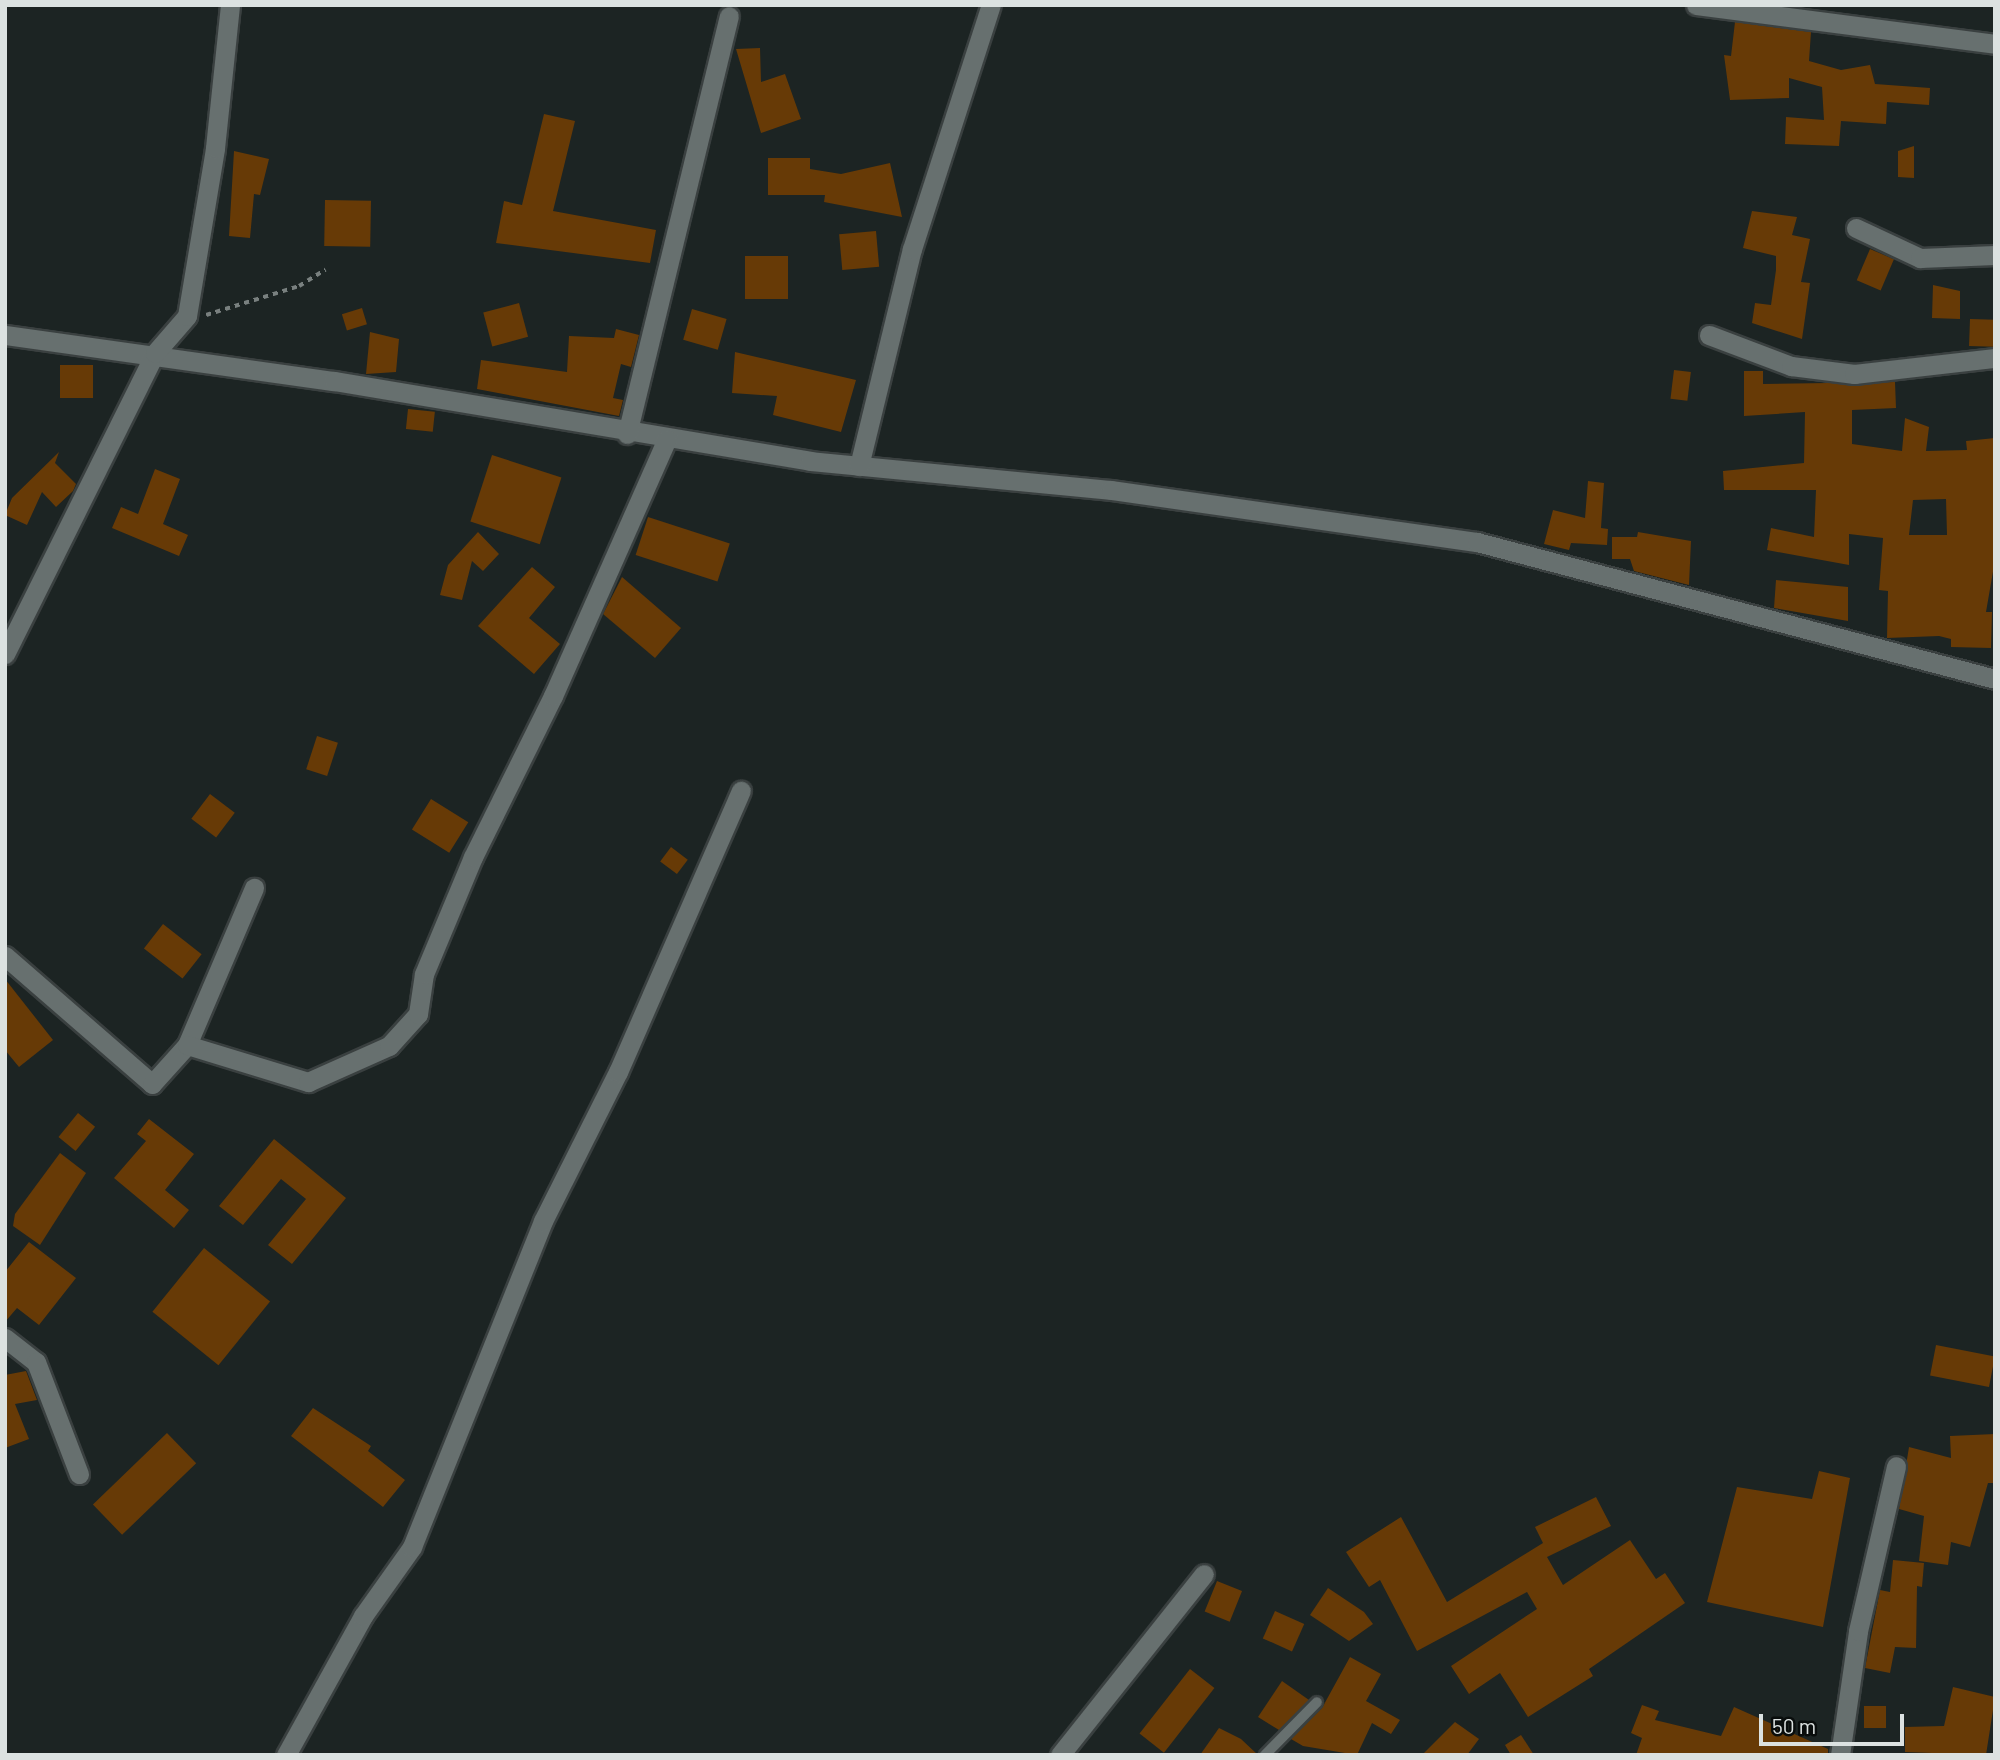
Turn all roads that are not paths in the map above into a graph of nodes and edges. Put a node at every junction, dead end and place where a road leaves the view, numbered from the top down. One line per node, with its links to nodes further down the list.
1 (230, 5): 11 (street)
2 (991, 5): 15 (street)
3 (1696, 5): 4 (street)
4 (1779, 8): 6 (street)
5 (729, 16): 13 (street)
6 (1995, 44)
7 (1857, 228): 8 (street)
8 (1995, 255)
9 (5, 335): 11 (street)
10 (1709, 335): 12 (street)
11 (155, 354): 13 (street); 16 (street)
12 (1995, 358)
13 (627, 435): 14 (street)
14 (667, 439): 15 (street); 21 (street)
15 (859, 466): 17 (street)
16 (5, 654)
17 (1995, 680)
18 (741, 791): 27 (street)
19 (254, 888): 21 (street)
20 (5, 956): 21 (street)
21 (187, 1045)
22 (5, 1338): 24 (street)
23 (1896, 1466): 30 (street)
24 (79, 1474)
25 (1204, 1574): 28 (street)
26 (1317, 1702): 29 (lane)
27 (285, 1755)
28 (1060, 1755)
29 (1265, 1755)
30 (1840, 1755)

